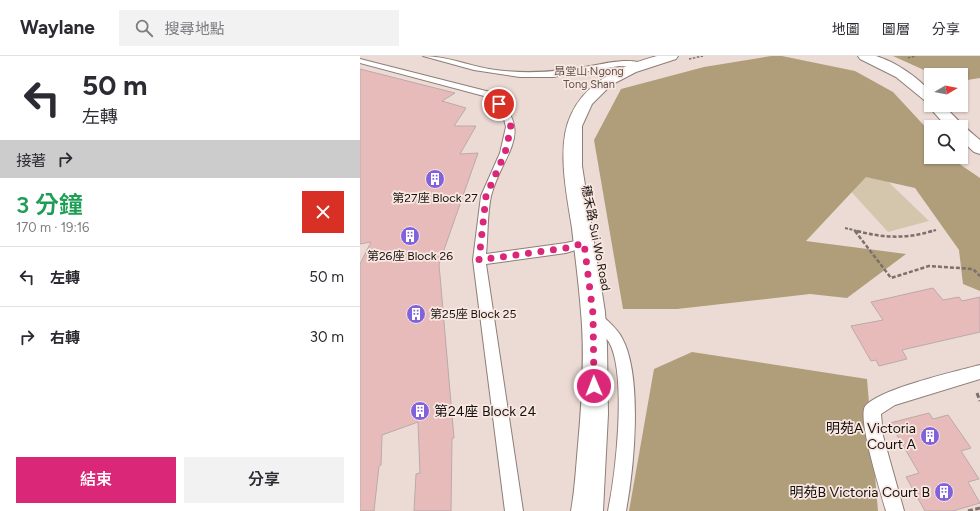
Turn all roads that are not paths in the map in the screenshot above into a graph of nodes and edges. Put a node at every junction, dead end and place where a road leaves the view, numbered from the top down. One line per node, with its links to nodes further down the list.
1 (427, 56): 5 (lane)
2 (864, 56): 6 (street)
3 (680, 58): 5 (street, 穗禾路 Sui Wo Road)
4 (360, 61): 12 (lane)
5 (640, 65): 11 (street, 穗禾路 Sui Wo Road)
6 (924, 94)
7 (942, 112): 8 (street)
8 (949, 120)
9 (968, 138): 10 (street)
10 (980, 149)
11 (584, 243): 12 (lane); 13 (street, 穗禾路 Sui Wo Road)
12 (479, 260): 15 (lane)
13 (593, 314): 16 (street, 穗禾路 Sui Wo Road); 17 (lane)
14 (980, 372): 18 (lane)
15 (514, 511)
16 (587, 511)
17 (617, 511)
18 (895, 511)

